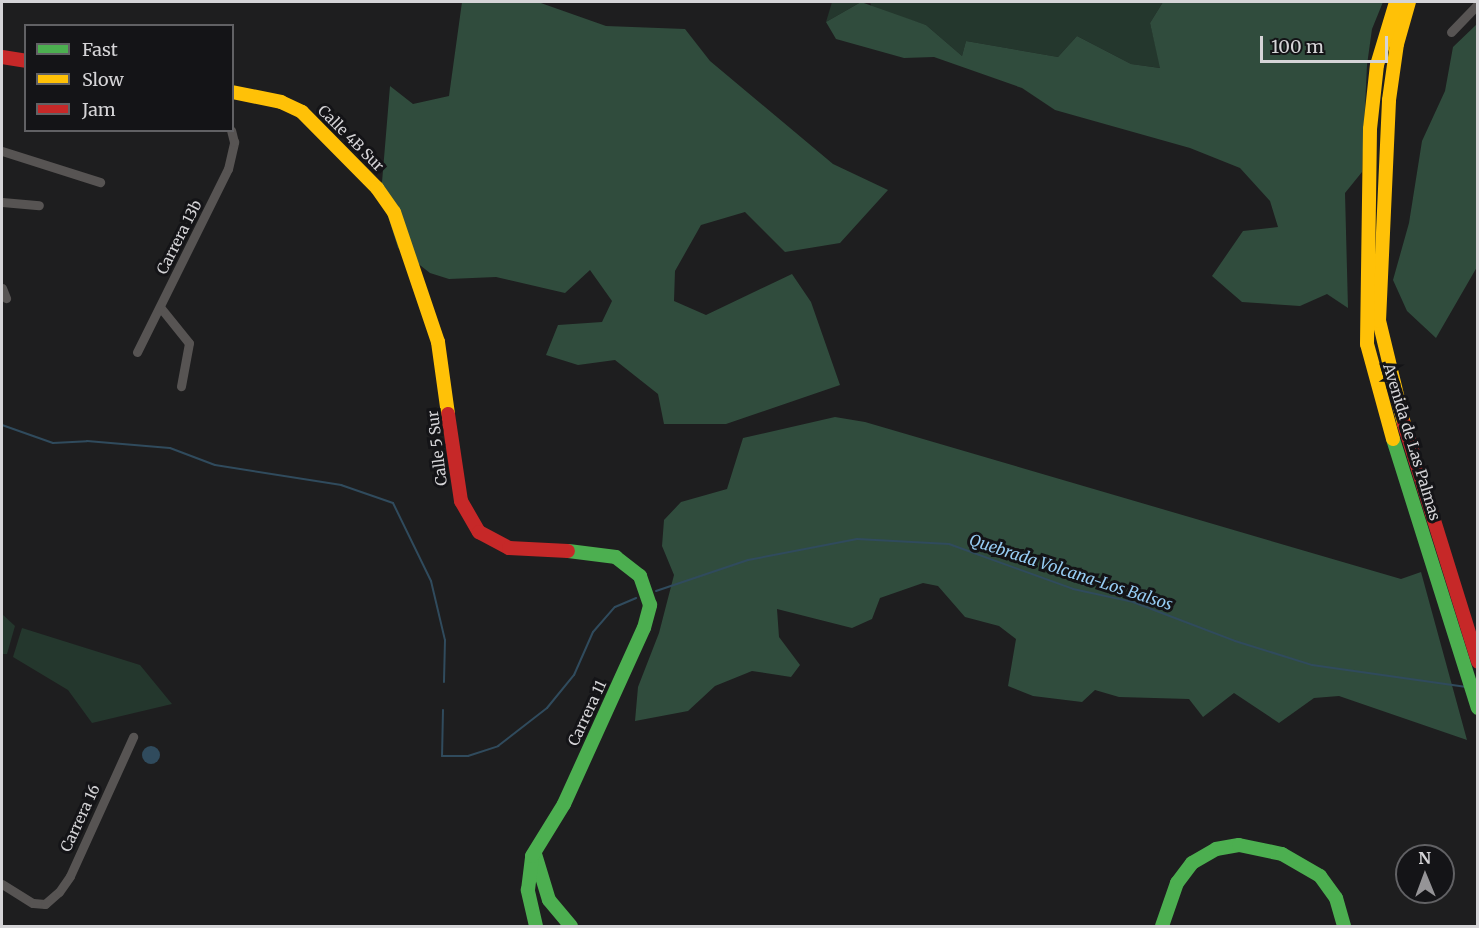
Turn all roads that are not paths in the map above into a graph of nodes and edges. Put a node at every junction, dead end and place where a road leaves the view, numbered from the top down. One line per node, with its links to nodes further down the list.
1 (1396, 2): 20 (main road, Avenida de Las Palmas)
2 (1409, 2): 20 (main road, Avenida de Las Palmas)
3 (1478, 4): 4 (street)
4 (1451, 32)
5 (2, 57): 6 (main road)
6 (24, 61)
7 (234, 92): 11 (main road, Calle 4B Sur)
8 (232, 132): 16 (street, Carrera 13b)
9 (2, 151): 10 (street)
10 (100, 182)
11 (376, 188): 19 (main road, Calle 5 Sur)
12 (2, 201): 13 (street)
13 (39, 205)
14 (2, 288): 15 (street)
15 (6, 298)
16 (160, 308): 17 (street, Carrera 13b); 18 (street)
17 (137, 352)
18 (182, 386)
19 (644, 583): 23 (main road, Carrera 11)
20 (1471, 664): 21 (main road, Avenida de Las Palmas)
21 (1477, 706)
22 (133, 737): 24 (street, Carrera 16)
23 (535, 852): 25 (main road, Carrera 11); 26 (main road)
24 (2, 884)
25 (536, 927)
26 (571, 927)
27 (1162, 927): 28 (main road)
28 (1344, 927)

